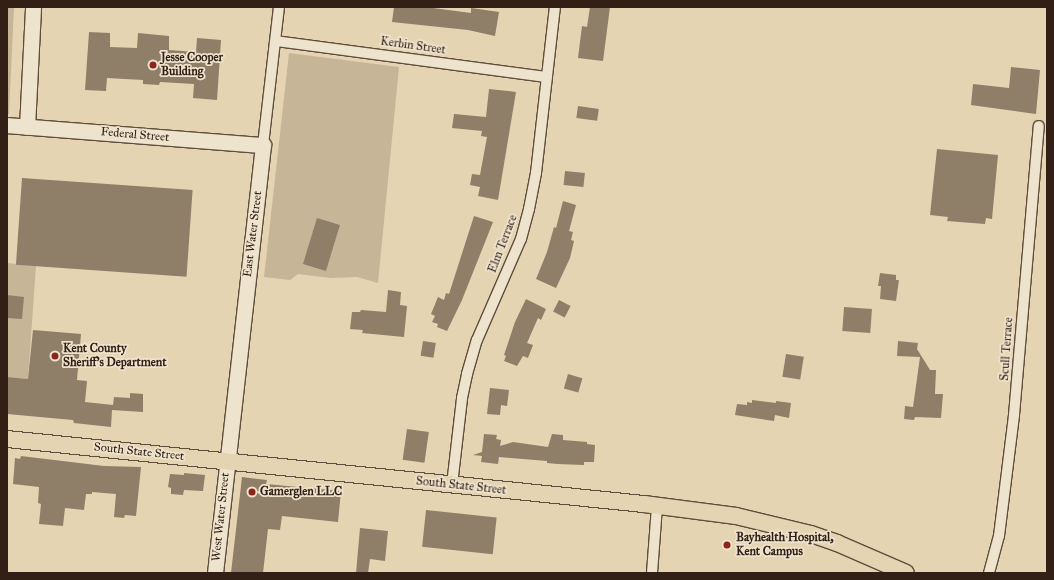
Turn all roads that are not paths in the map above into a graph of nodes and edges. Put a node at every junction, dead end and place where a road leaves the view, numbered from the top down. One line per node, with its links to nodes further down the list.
1 (33, 7): 8 (street)
2 (279, 7): 4 (street, East Water Street)
3 (555, 7): 5 (street, Elm Terrace)
4 (276, 41): 5 (street, Kerbin Street); 9 (street, East Water Street)
5 (547, 77): 12 (street, Elm Terrace)
6 (7, 125): 8 (street, Federal Street)
7 (1039, 126): 17 (street, Scull Terrace)
8 (27, 127): 9 (street, Federal Street)
9 (263, 145): 11 (street, East Water Street)
10 (7, 439): 11 (main road, South State Street)
11 (226, 462): 12 (main road, South State Street); 14 (street, West Water Street)
12 (452, 485): 13 (main road, South State Street)
13 (657, 506): 15 (street); 16 (main road, South State Street)
14 (215, 573)
15 (652, 573)
16 (906, 573)
17 (989, 573)

